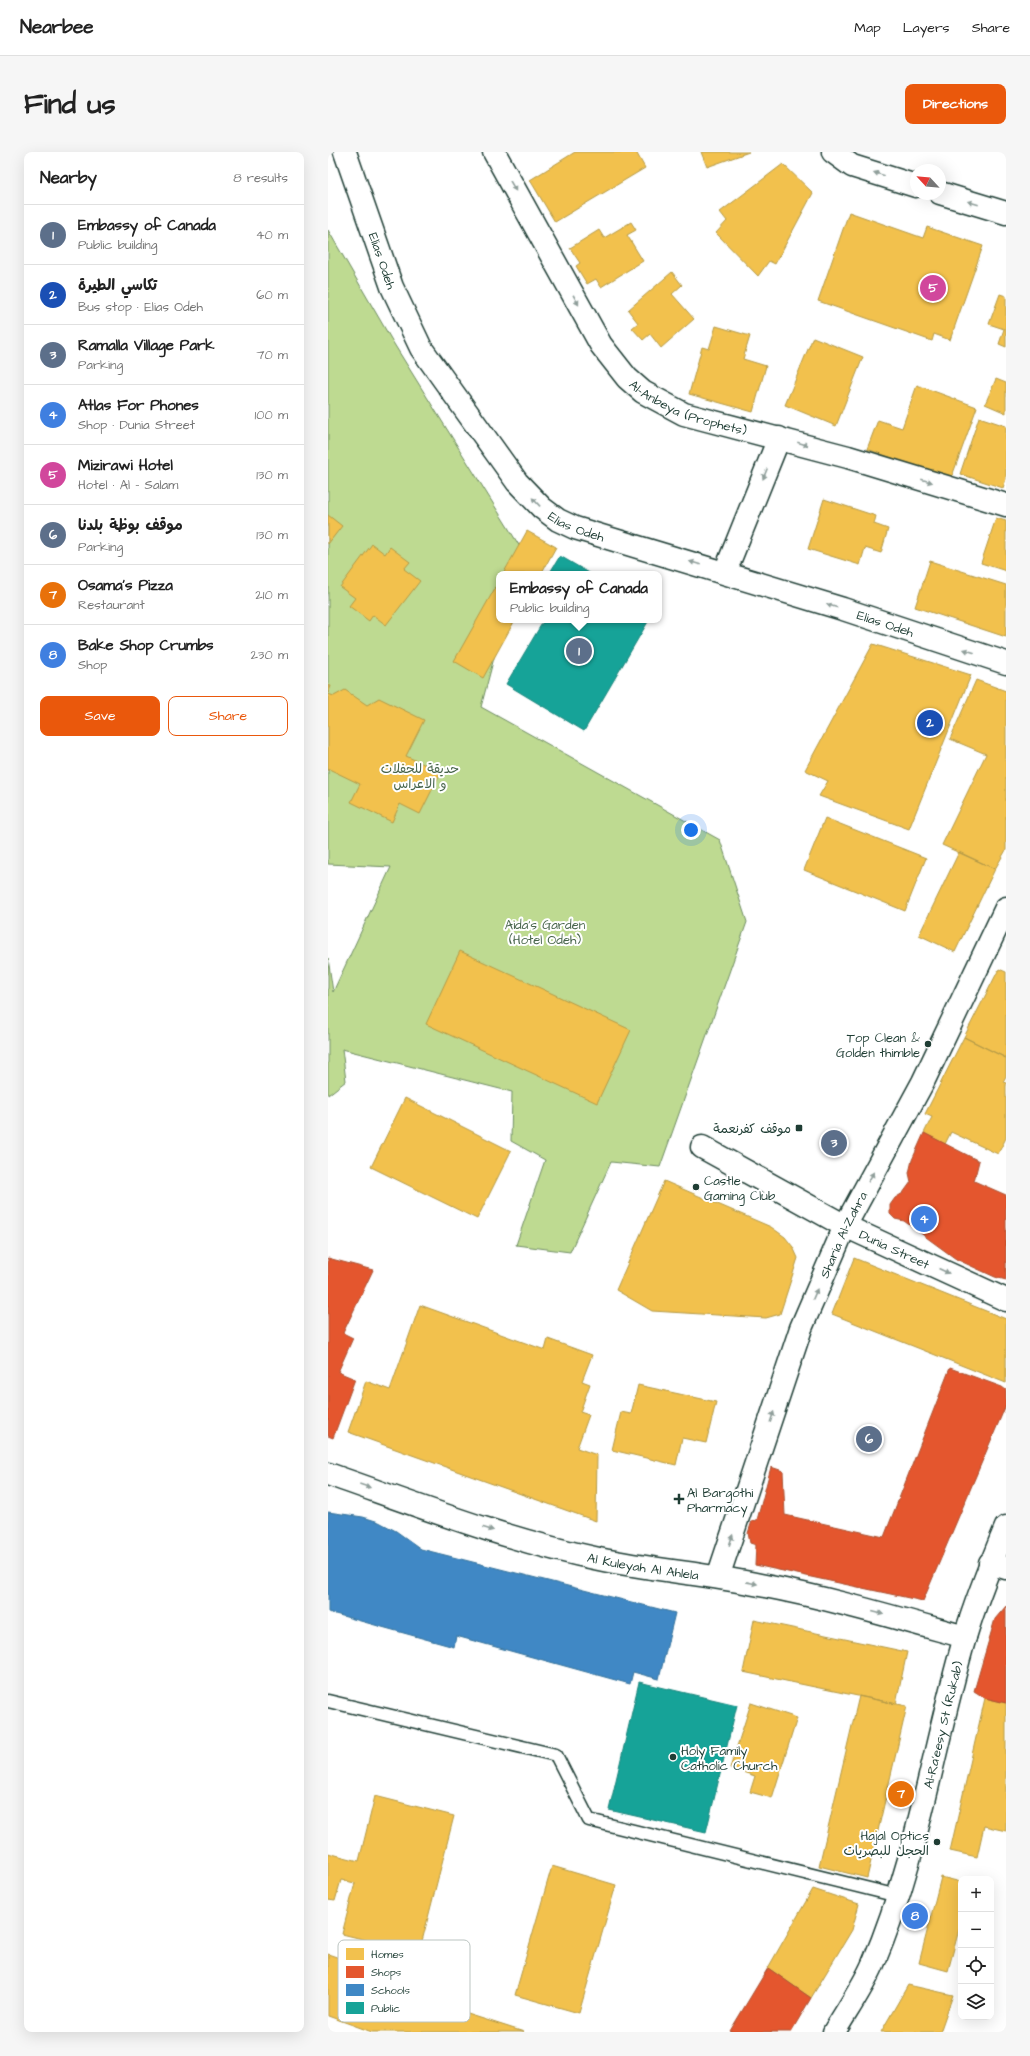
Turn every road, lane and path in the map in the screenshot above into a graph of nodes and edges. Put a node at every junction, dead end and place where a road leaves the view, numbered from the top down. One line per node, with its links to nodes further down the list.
1 (345, 152): 9 (street, Elias Odeh, one-way to 1)
2 (494, 152): 7 (street, Al-Anbeya (Prophets), one-way to 7)
3 (833, 152): 4 (street, one-way to 3)
4 (910, 184)
5 (946, 195): 6 (street, one-way to 5)
6 (1006, 213)
7 (779, 438): 8 (street, Al-Anbeya (Prophets), one-way to 8); 9 (street, one-way to 9)
8 (1006, 505)
9 (725, 572): 10 (street, Elias Odeh, one-way to 9)
10 (1006, 663)
11 (1006, 908): 13 (street, Sharia Al-Zahra, one-way to 11)
12 (702, 1147): 13 (street, Dunia Street)
13 (845, 1226): 14 (street, Dunia Street, one-way to 14); 18 (street, Sharia Al-Zahra, one-way to 13)
14 (1006, 1300)
15 (328, 1474): 18 (street, Al Kuleyah Al Ahlela, one-way to 18)
16 (1006, 1527): 17 (street, Al-Ra'eesy St (Rukab))
17 (998, 1566): 19 (street, Al-Ra'eesy St (Rukab))
18 (718, 1577): 19 (street, Al Kuleyah Al Ahlela, one-way to 19)
19 (965, 1637): 21 (street, Al-Ra'eesy St (Rukab))
20 (328, 1701): 21 (lane)
21 (898, 1896): 22 (street, Al-Ra'eesy St (Rukab))
22 (834, 2032)

